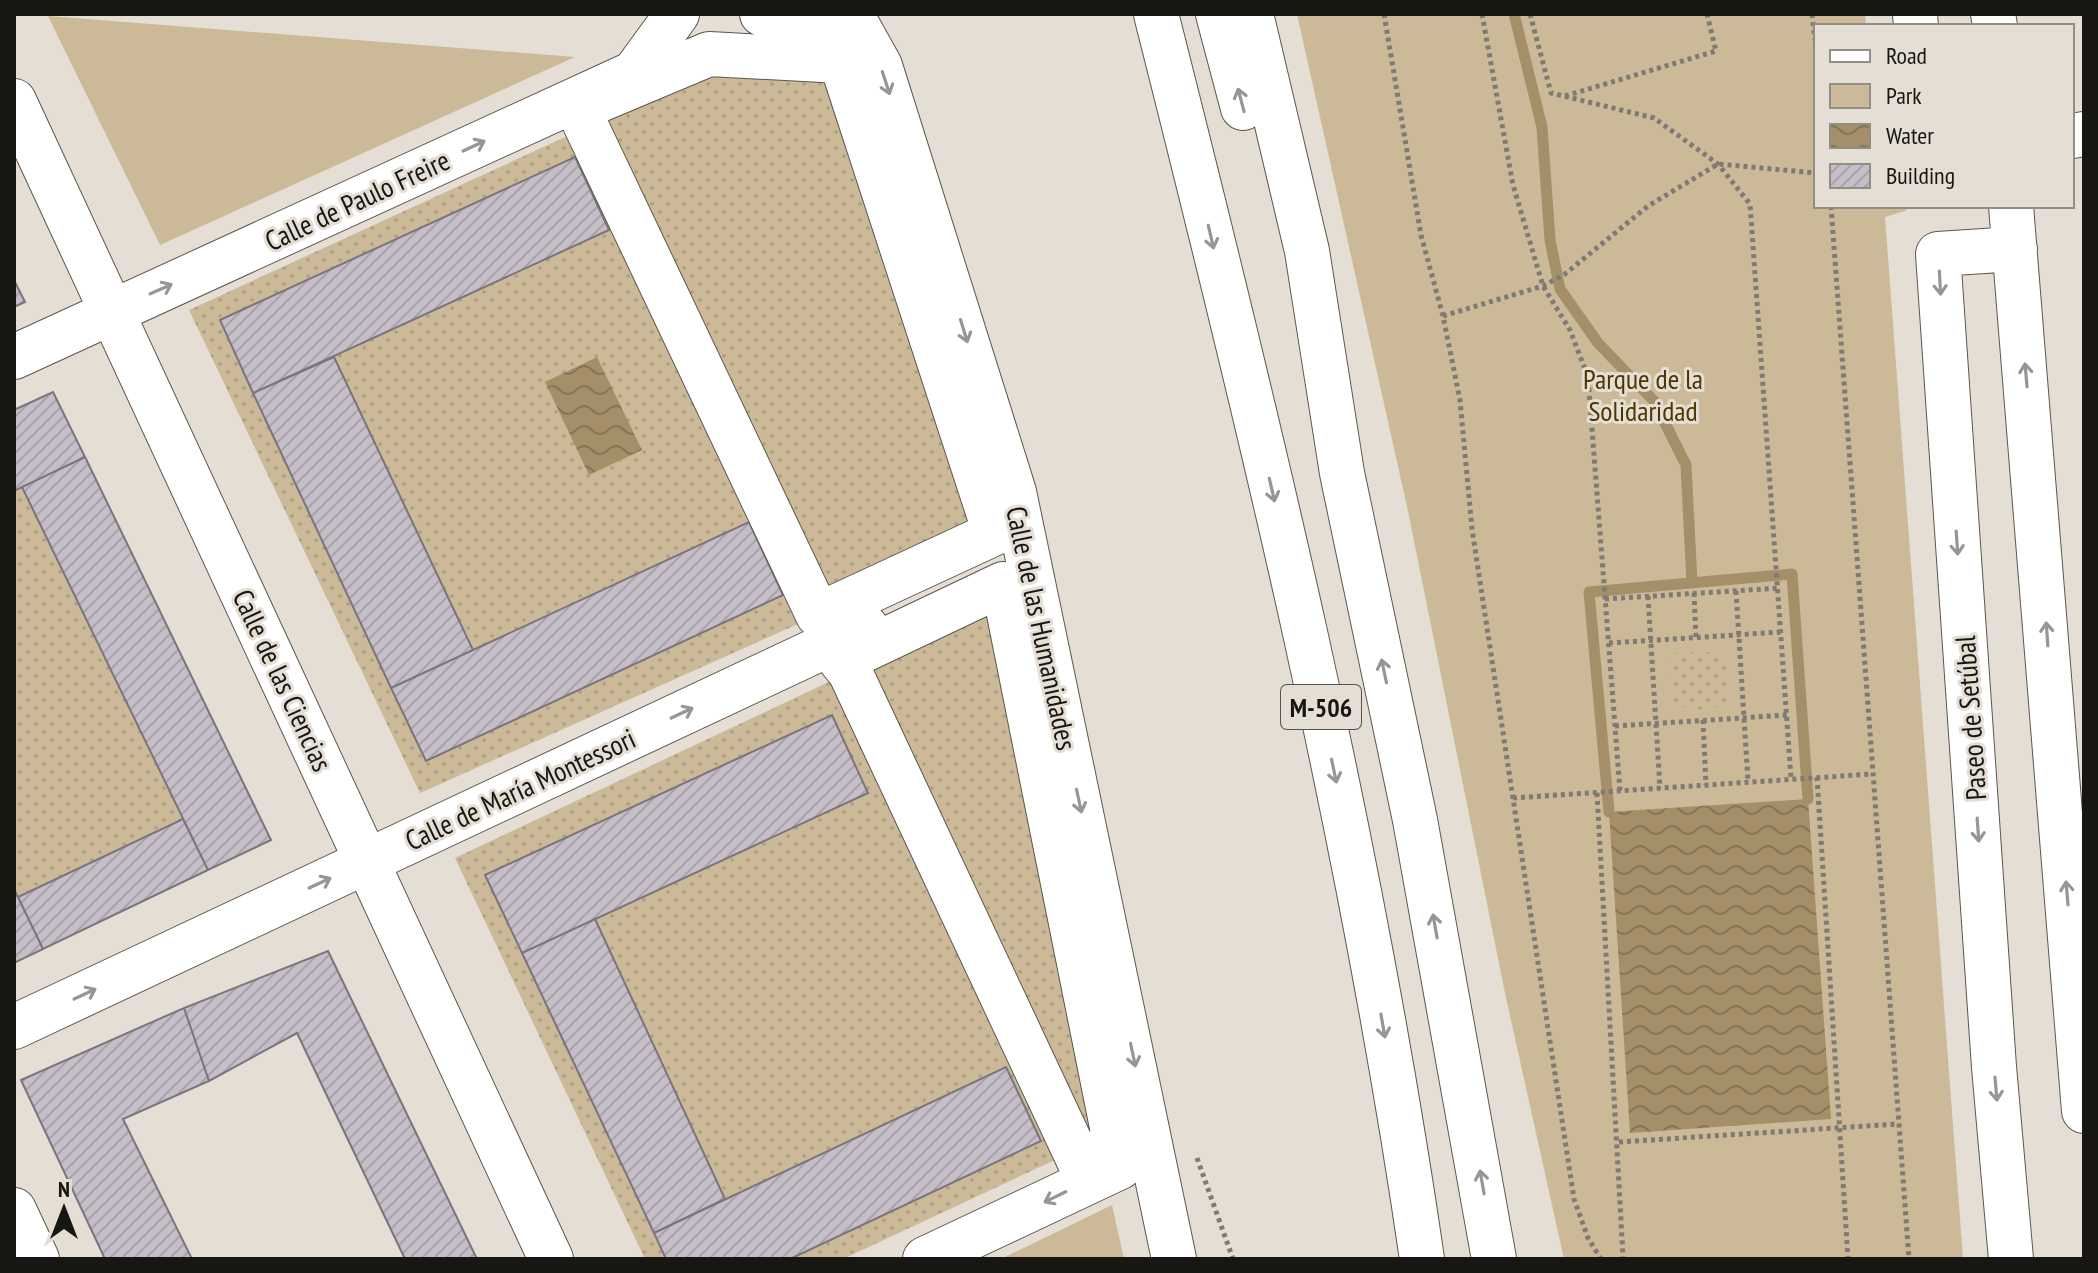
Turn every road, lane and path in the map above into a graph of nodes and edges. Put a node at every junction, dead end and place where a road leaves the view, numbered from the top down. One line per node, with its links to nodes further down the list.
1 (677, 14): 22 (main road, Calle de Paulo Freire, one-way to 1)
2 (762, 14): 11 (main road)
3 (1139, 14): 15 (main road)
4 (1156, 14): 15 (main road, M-506)
5 (1218, 14): 25 (main road, M-506, one-way to 5)
6 (1251, 14): 25 (main road)
7 (1384, 14): 23 (path)
8 (1482, 14): 21 (path)
9 (1530, 14): 12 (path)
10 (1707, 14): 12 (path)
11 (852, 18): 26 (main road, Calle de las Humanidades, one-way to 26)
12 (1564, 97): 16 (path)
13 (14, 101): 22 (main road, Calle de las Ciencias)
14 (578, 109): 14 (main road)
15 (1193, 161): 67 (main road, M-506, one-way to 67)
16 (1718, 164): 17 (path); 21 (path); 27 (path)
17 (1814, 173)
18 (1831, 208): 42 (path)
19 (2011, 208): 20 (main road)
20 (2015, 249): 53 (main road, one-way to 20); 72 (main road, Paseo de Setúbal, one-way to 72)
21 (1543, 286): 23 (path); 31 (path)
22 (112, 312): 24 (main road, Calle de Paulo Freire); 51 (main road, Calle de las Ciencias)
23 (1443, 316): 50 (path)
24 (14, 357)
25 (1342, 473): 68 (main road, M-506, one-way to 25)
26 (1027, 552): 51 (main road, Calle de María Montessori, one-way to 26); 57 (main road, Calle de las Humanidades, one-way to 57)
27 (1779, 586): 28 (path); 32 (path)
28 (1736, 591): 29 (path); 33 (path)
29 (1694, 593): 30 (path); 34 (path)
30 (1648, 596): 31 (path); 35 (path)
31 (1605, 599): 36 (path)
32 (1782, 632): 33 (path); 37 (path)
33 (1739, 635): 34 (path); 38 (path)
34 (1696, 638): 35 (path)
35 (1651, 640): 36 (path); 40 (path)
36 (1609, 643): 41 (path)
37 (1788, 715): 38 (path); 44 (path)
38 (1744, 718): 39 (path); 45 (path)
39 (1703, 720): 40 (path); 46 (path)
40 (1656, 723): 41 (path); 47 (path)
41 (1615, 726): 48 (path)
42 (1872, 774): 43 (path); 54 (path)
43 (1815, 777): 44 (path); 55 (path)
44 (1795, 778): 45 (path)
45 (1748, 781): 46 (path)
46 (1706, 785): 47 (path)
47 (1660, 788): 48 (path)
48 (1616, 791): 49 (path)
49 (1597, 793): 50 (path); 56 (path)
50 (1513, 798): 69 (path)
51 (367, 861): 52 (main road, Calle de María Montessori, one-way to 51); 63 (main road, Calle de las Ciencias)
52 (14, 1027)
53 (2084, 1111)
54 (1898, 1124): 55 (path); 71 (path)
55 (1842, 1127): 56 (path); 70 (path)
56 (1619, 1142): 61 (path)
57 (1152, 1155): 64 (main road, one-way to 64); 65 (main road, Calle de las Humanidades)
58 (1080, 1163): 58 (main road)
59 (14, 1210): 62 (main road)
60 (1222, 1223): 66 (path)
61 (1623, 1257)
62 (37, 1259)
63 (551, 1259)
64 (925, 1259)
65 (1174, 1259)
66 (1233, 1259)
67 (1422, 1259)
68 (1494, 1259)
69 (1601, 1259)
70 (1848, 1259)
71 (1909, 1259)
72 (2011, 1259)

